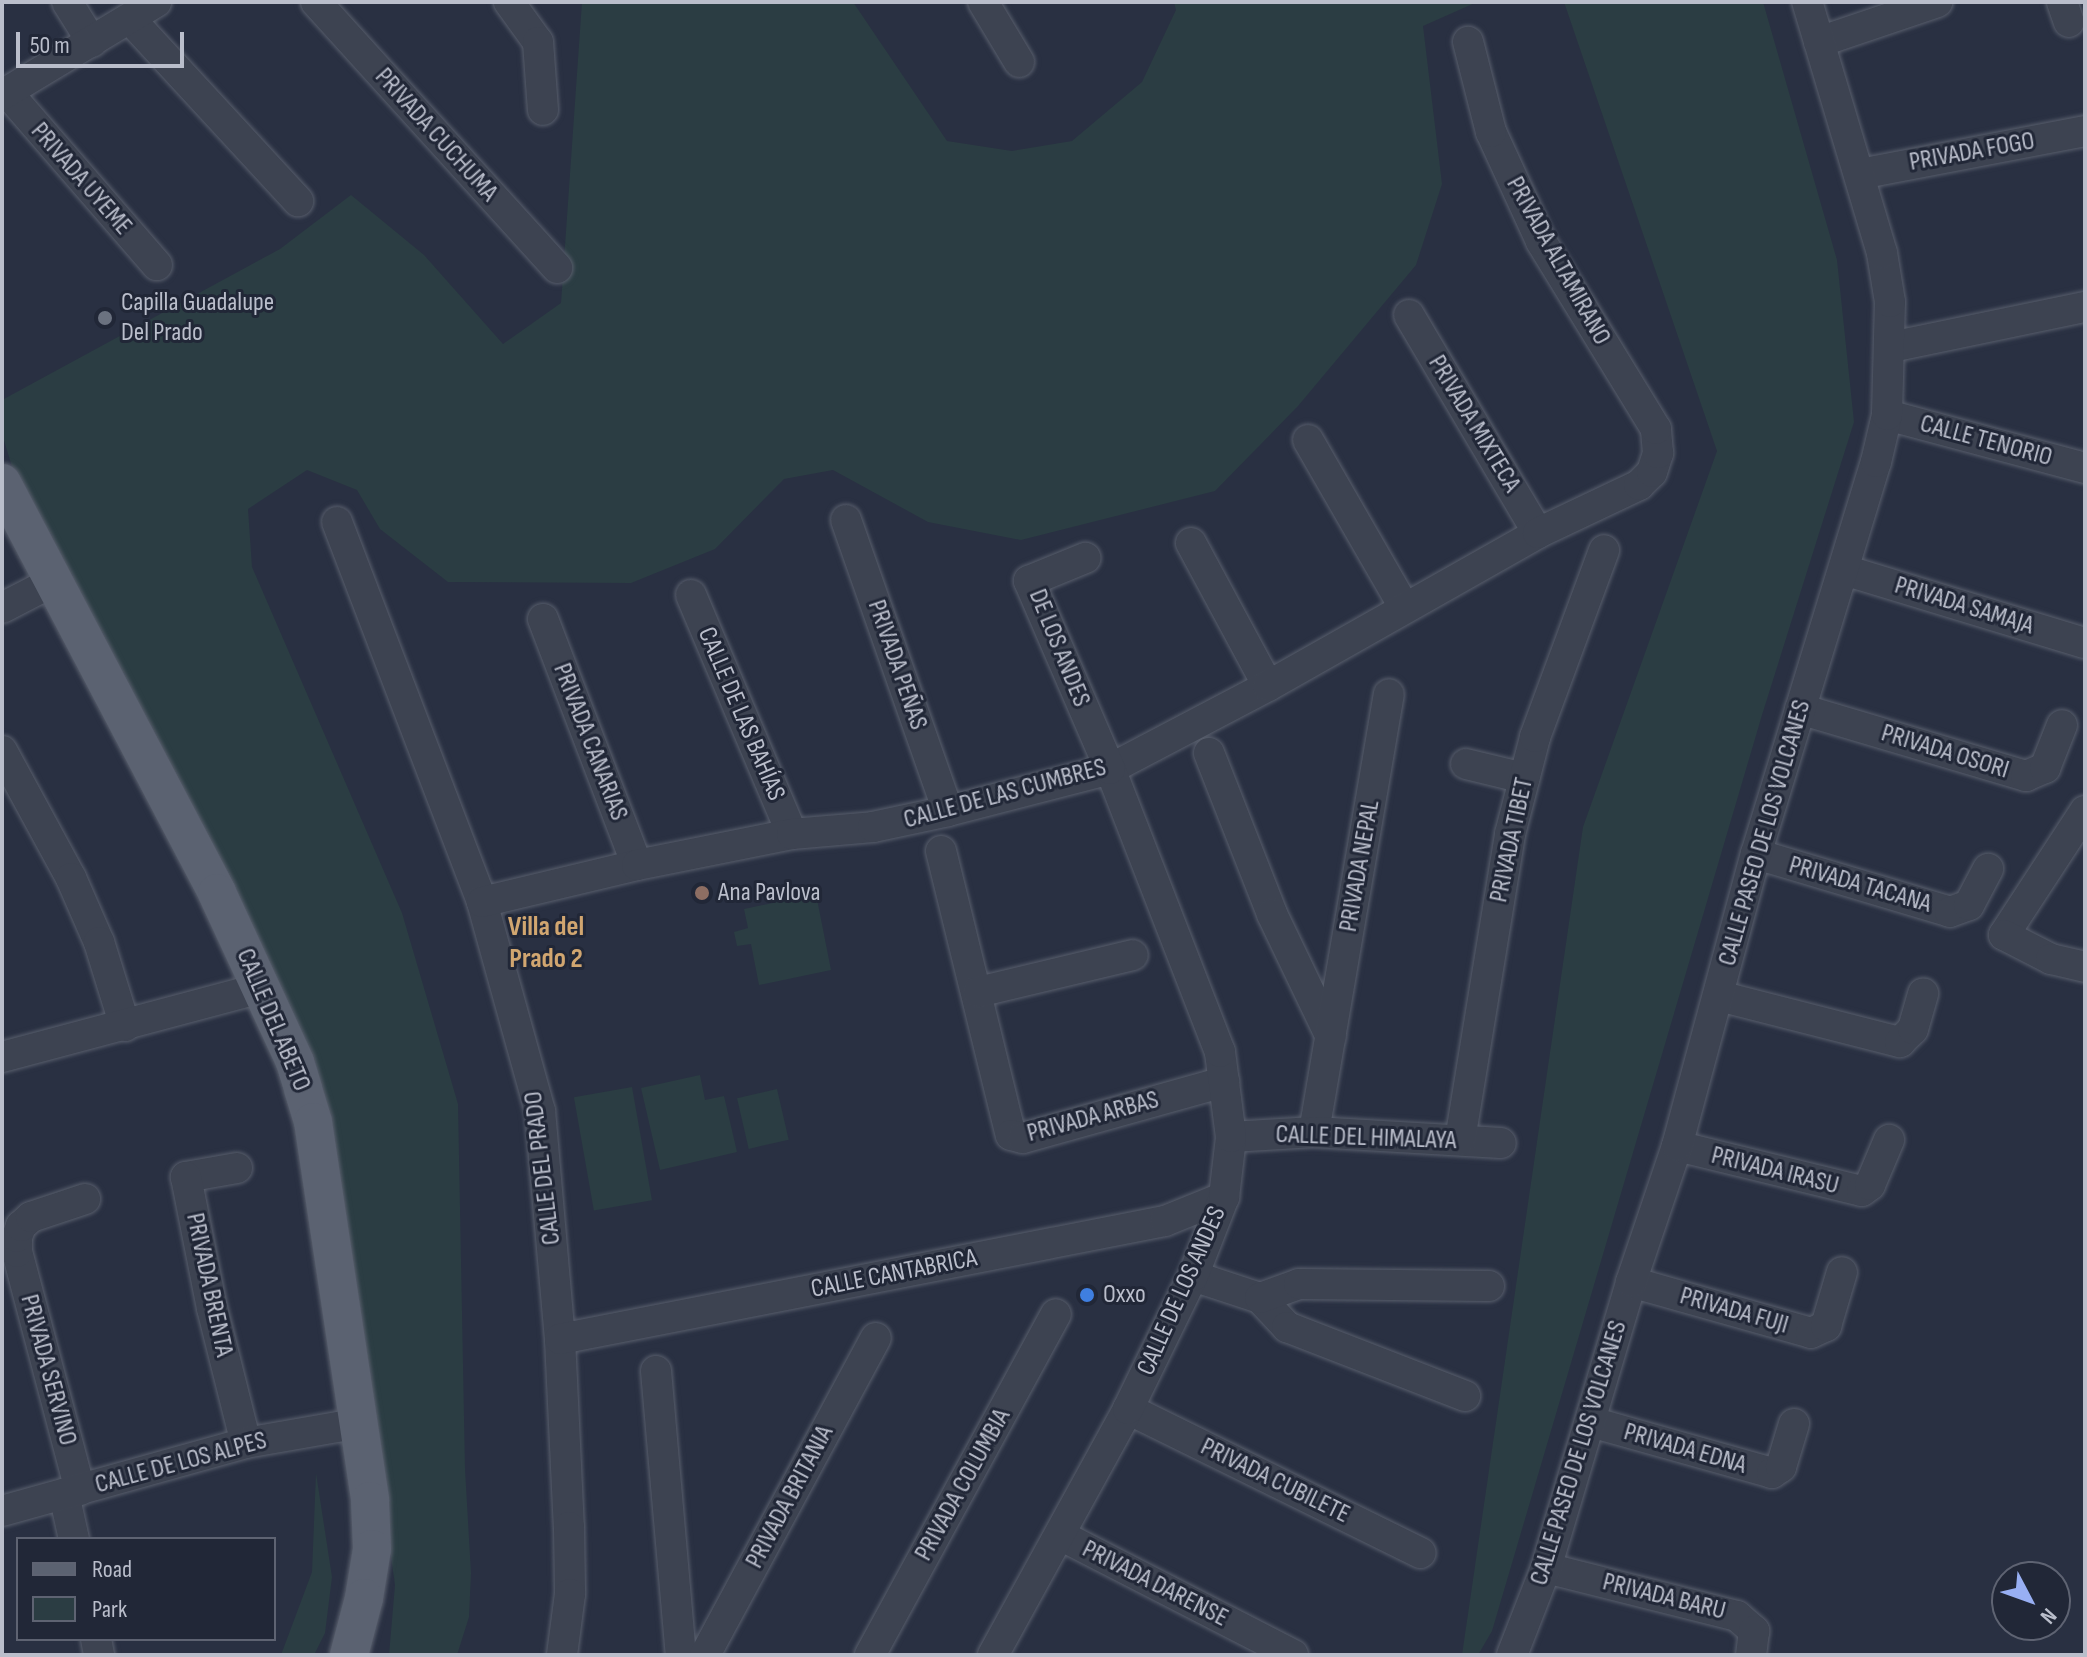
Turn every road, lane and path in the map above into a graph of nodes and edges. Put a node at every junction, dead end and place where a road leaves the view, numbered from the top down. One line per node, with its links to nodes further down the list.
1 (67, 2): 9 (street)
2 (156, 2): 8 (street)
3 (316, 2): 19 (street, PRIVADA CUCHUMA)
4 (509, 2): 14 (street)
5 (983, 2): 12 (street)
6 (1807, 2): 11 (street, CALLE PASEO DE LOS VOLCANES)
7 (1937, 2): 11 (street)
8 (130, 19): 9 (street); 17 (street)
9 (92, 42): 13 (street)
10 (1468, 42): 26 (street, PRIVADA ALTAMIRANO)
11 (1819, 42): 16 (street, CALLE PASEO DE LOS VOLCANES)
12 (1019, 62)
13 (4, 93): 18 (street, PRIVADA UYEME)
14 (543, 110)
15 (2085, 131): 16 (street, PRIVADA FOGO)
16 (1860, 174): 22 (street, CALLE PASEO DE LOS VOLCANES)
17 (298, 201)
18 (157, 265)
19 (557, 268)
20 (2085, 307): 22 (street)
21 (1409, 315): 30 (street, PRIVADA MIXTECA)
22 (1891, 347): 23 (street, CALLE PASEO DE LOS VOLCANES)
23 (1887, 415): 25 (street, CALLE TENORIO); 34 (street, CALLE PASEO DE LOS VOLCANES)
24 (1308, 440): 37 (street)
25 (2085, 468)
26 (1652, 472): 30 (street, CALLE DE LAS CUMBRES)
27 (2, 483): 35 (main road, CALLE DEL ABETO)
28 (846, 520): 50 (street, PRIVADA PEÑAS)
29 (337, 522): 57 (street, CALLE DEL PRADO)
30 (1538, 533): 37 (street, CALLE DE LAS CUMBRES)
31 (1191, 543): 41 (street)
32 (1604, 550): 49 (street, PRIVADA TIBET)
33 (1085, 558): 48 (street, DE LOS ANDES)
34 (1844, 570): 40 (street, PRIVADA SAMAJA); 43 (street, CALLE PASEO DE LOS VOLCANES)
35 (54, 581): 38 (street); 60 (main road, CALLE DEL ABETO)
36 (691, 595): 52 (street, CALLE DE LAS BAHÍAS)
37 (1404, 607): 41 (street, CALLE DE LAS CUMBRES)
38 (2, 608)
39 (543, 619): 55 (street, PRIVADA CANARIAS)
40 (2085, 643)
41 (1268, 686): 48 (street, CALLE DE LAS CUMBRES)
42 (1389, 694): 65 (street, PRIVADA NEPAL)
43 (1800, 709): 44 (street, PRIVADA OSORI); 54 (street, CALLE PASEO DE LOS VOLCANES)
44 (2062, 725)
45 (2, 751): 64 (street)
46 (1209, 753): 65 (street)
47 (1466, 764): 49 (street)
48 (1110, 769): 50 (street, CALLE DE LAS CUMBRES); 67 (street, CALLE DE LOS ANDES)
49 (1524, 778): 70 (street, PRIVADA TIBET)
50 (948, 811): 52 (street, CALLE DE LAS CUMBRES)
51 (2085, 811): 59 (street)
52 (792, 834): 55 (street, CALLE DE LAS CUMBRES)
53 (941, 851): 61 (street, PRIVADA ARBAS)
54 (1756, 854): 56 (street, PRIVADA TACANA); 63 (street, CALLE PASEO DE LOS VOLCANES)
55 (637, 865): 57 (street, CALLE DE LAS CUMBRES)
56 (1988, 869)
57 (482, 902): 84 (street, CALLE DEL PRADO)
58 (1133, 955): 61 (street)
59 (2085, 967)
60 (262, 988): 64 (street); 89 (main road, CALLE DEL ABETO)
61 (978, 992): 67 (street, PRIVADA ARBAS)
62 (1923, 993): 63 (street)
63 (1719, 996): 73 (street, CALLE PASEO DE LOS VOLCANES)
64 (125, 1026): 66 (street)
65 (1331, 1037): 68 (street, PRIVADA NEPAL)
66 (2, 1057)
67 (1224, 1082): 69 (street, CALLE DE LOS ANDES)
68 (1314, 1132): 69 (street, CALLE DEL HIMALAYA); 70 (street, CALLE DEL HIMALAYA)
69 (1231, 1137): 75 (street, CALLE DE LOS ANDES)
70 (1460, 1140): 72 (street, CALLE DEL HIMALAYA)
71 (1889, 1140): 73 (street, PRIVADA IRASU)
72 (1501, 1143)
73 (1677, 1146): 79 (street, CALLE PASEO DE LOS VOLCANES)
74 (237, 1168): 91 (street, PRIVADA BRENTA)
75 (1224, 1197): 78 (street, CALLE DE LOS ANDES); 84 (street, CALLE CANTABRICA)
76 (85, 1199): 92 (street, PRIVADA SERVINO)
77 (1842, 1272): 79 (street, PRIVADA FUJI)
78 (1193, 1276): 81 (street); 87 (street, CALLE DE LOS ANDES)
79 (1631, 1282): 88 (street, CALLE PASEO DE LOS VOLCANES)
80 (1489, 1286): 81 (street)
81 (1260, 1298): 86 (street)
82 (1056, 1314): 102 (street, PRIVADA COLUMBIA)
83 (876, 1338): 101 (street, PRIVADA BRITANIA)
84 (560, 1339): 99 (street, CALLE DEL PRADO)
85 (656, 1371): 100 (street)
86 (1465, 1396)
87 (1128, 1409): 94 (street, CALLE DE LOS ANDES); 96 (street, PRIVADA CUBILETE)
88 (1591, 1422): 90 (street, PRIVADA EDNA); 97 (street, CALLE PASEO DE LOS VOLCANES)
89 (361, 1423): 91 (street, CALLE DE LOS ALPES); 98 (main road, CALLE DEL ABETO)
90 (1794, 1424)
91 (246, 1443): 92 (street, CALLE DE LOS ALPES)
92 (72, 1492): 93 (street, CALLE DE LOS ALPES); 95 (street, PRIVADA SERVINO)
93 (2, 1511)
94 (1060, 1535): 103 (street, CALLE DE LOS ANDES); 104 (street, PRIVADA DARENSE)
95 (74, 1537)
96 (1421, 1553)
97 (1546, 1568): 105 (street, CALLE PASEO DE LOS VOLCANES); 106 (street, PRIVADA BARU)
98 (349, 1655)
99 (562, 1655)
100 (681, 1655)
101 (705, 1655)
102 (870, 1655)
103 (993, 1655)
104 (1293, 1655)
105 (1512, 1655)
106 (1751, 1655)

